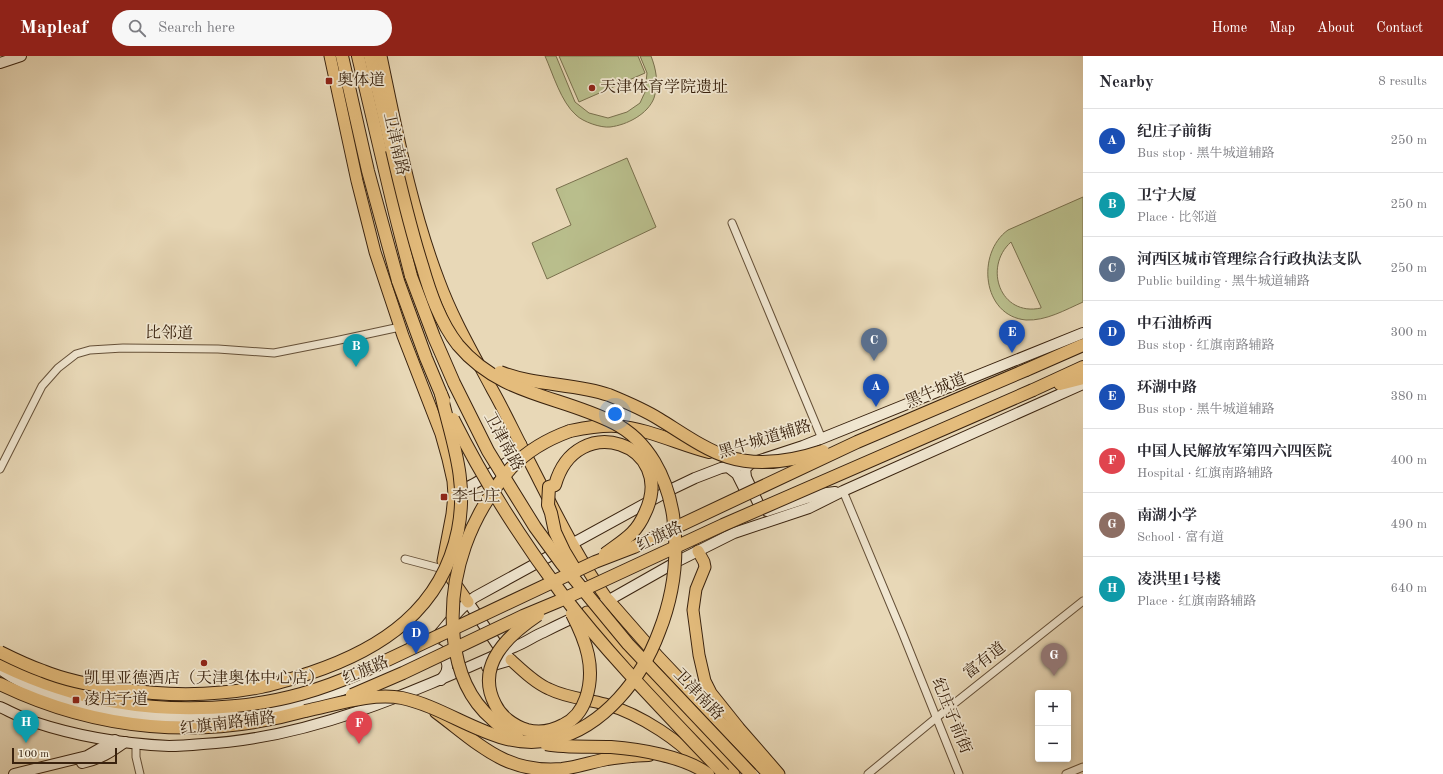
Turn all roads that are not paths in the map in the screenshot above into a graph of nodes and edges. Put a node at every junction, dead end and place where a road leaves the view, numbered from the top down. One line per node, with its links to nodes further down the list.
1 (21, 56): 7 (main road)
2 (330, 56): 9 (main road)
3 (342, 56): 17 (highway, 卫津南路, bridge)
4 (358, 56): 37 (highway, 卫津南路, bridge)
5 (370, 56): 12 (highway, bridge)
6 (381, 56): 20 (main road)
7 (0, 63)
8 (732, 223): 18 (street)
9 (400, 327): 23 (street, 比邻道); 24 (main road)
10 (1083, 333): 18 (main road, 黑牛城道辅路)
11 (1079, 346): 19 (highway, 黑牛城道, bridge)
12 (470, 357): 21 (highway, bridge); 48 (highway, bridge)
13 (1083, 367): 16 (highway)
14 (1083, 378): 16 (highway)
15 (1083, 384): 25 (main road)
16 (1033, 390): 33 (highway, 红旗路, bridge)
17 (441, 394): 33 (highway, 卫津南路, bridge); 43 (highway, bridge)
18 (822, 439): 22 (main road, 黑牛城道辅路)
19 (857, 442): 21 (highway, bridge); 26 (highway, 黑牛城道, bridge)
20 (521, 444): 24 (main road); 28 (main road)
21 (727, 461): 22 (main road, 黑牛城道辅路); 27 (main road); 28 (main road, 黑牛城道辅路); 55 (highway, bridge)
22 (751, 463): 25 (main road)
23 (0, 469)
24 (453, 480): 32 (main road)
25 (843, 491): 27 (main road); 51 (street, 纪庄子前街)
26 (715, 510): 31 (highway, 红旗路, bridge)
27 (744, 529): 29 (main road)
28 (572, 544): 34 (main road); 36 (main road, 黑牛城道辅路)
29 (698, 551): 34 (main road); 65 (main road)
30 (405, 559): 32 (street)
31 (595, 562): 37 (highway, bridge); 47 (highway, 红旗路, bridge)
32 (441, 563): 36 (main road)
33 (561, 598): 33 (highway, bridge); 50 (highway, 红旗路, bridge); 61 (highway, 卫津南路, bridge)
34 (608, 600): 37 (main road); 64 (highway)
35 (1083, 601): 51 (street, 富有道)
36 (468, 602): 38 (main road, 红旗南路辅路); 40 (main road)
37 (590, 608): 40 (main road, 红旗南路辅路); 62 (main road); 63 (highway, 卫津南路, bridge)
38 (427, 650): 44 (main road); 46 (main road, 红旗南路辅路)
39 (0, 652): 43 (highway, bridge)
40 (507, 656): 44 (main road, 红旗南路辅路); 60 (main road)
41 (0, 664): 47 (highway)
42 (0, 669): 46 (main road, 红旗南路辅路)
43 (44, 672): 47 (highway, bridge)
44 (441, 680): 52 (main road, 红旗南路辅路)
45 (0, 684): 50 (highway, 红旗路)
46 (324, 697): 52 (main road)
47 (118, 703)
48 (428, 707): 50 (highway, bridge); 55 (highway, bridge)
49 (0, 708): 53 (main road, 红旗南路辅路)
50 (306, 711)
51 (936, 718): 66 (street, 富有道); 67 (street, 纪庄子前街)
52 (331, 721): 54 (main road, 红旗南路辅路)
53 (120, 741): 54 (main road, 红旗南路辅路); 57 (main road); 58 (main road)
54 (136, 743): 59 (street)
55 (656, 754): 60 (highway, bridge)
56 (1083, 767): 68 (street)
57 (14, 774)
58 (39, 774)
59 (140, 774)
60 (708, 774)
61 (724, 774)
62 (734, 774)
63 (751, 774)
64 (769, 774)
65 (780, 774)
66 (868, 774)
67 (959, 774)
68 (1066, 774)

